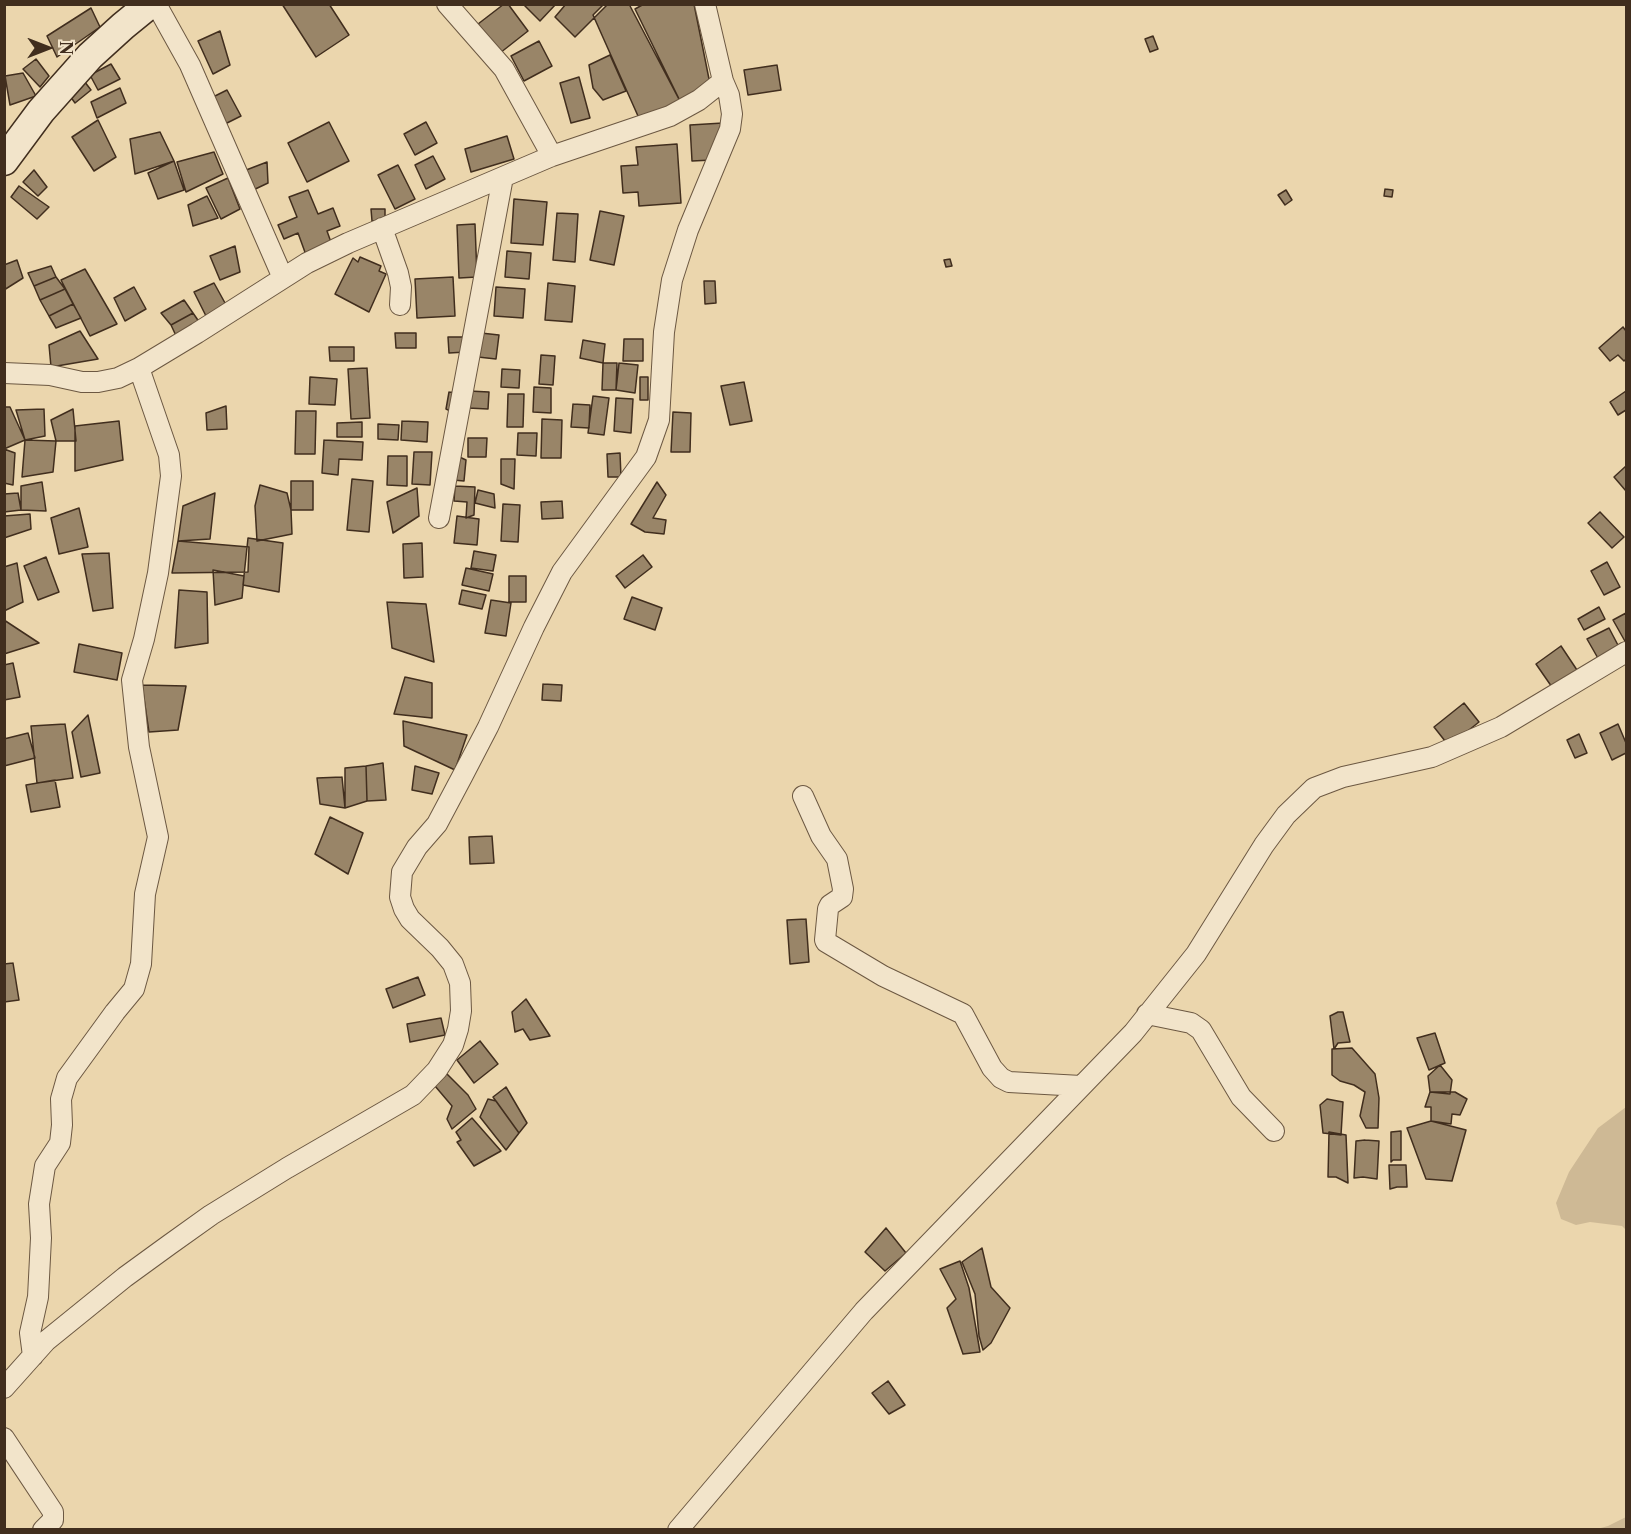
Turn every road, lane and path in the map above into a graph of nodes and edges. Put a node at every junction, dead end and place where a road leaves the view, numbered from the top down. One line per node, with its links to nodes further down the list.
1 (150, 4): 7 (street)
2 (156, 4): 10 (street)
3 (447, 4): 6 (street)
4 (705, 4): 5 (street)
5 (723, 81): 6 (street); 20 (street)
6 (552, 156): 8 (street)
7 (4, 161)
8 (503, 177): 9 (street); 14 (street)
9 (382, 228): 10 (street); 11 (street)
10 (283, 278): 12 (street)
11 (400, 305)
12 (139, 368): 13 (street); 20 (street)
13 (4, 374)
14 (439, 518)
15 (1626, 652): 17 (street)
16 (803, 796): 18 (street)
17 (1147, 1014): 18 (street); 19 (street)
18 (1081, 1086): 24 (street)
19 (1274, 1131)
20 (33, 1356): 21 (street)
21 (4, 1388)
22 (4, 1438): 23 (street)
23 (43, 1530)
24 (678, 1530)

